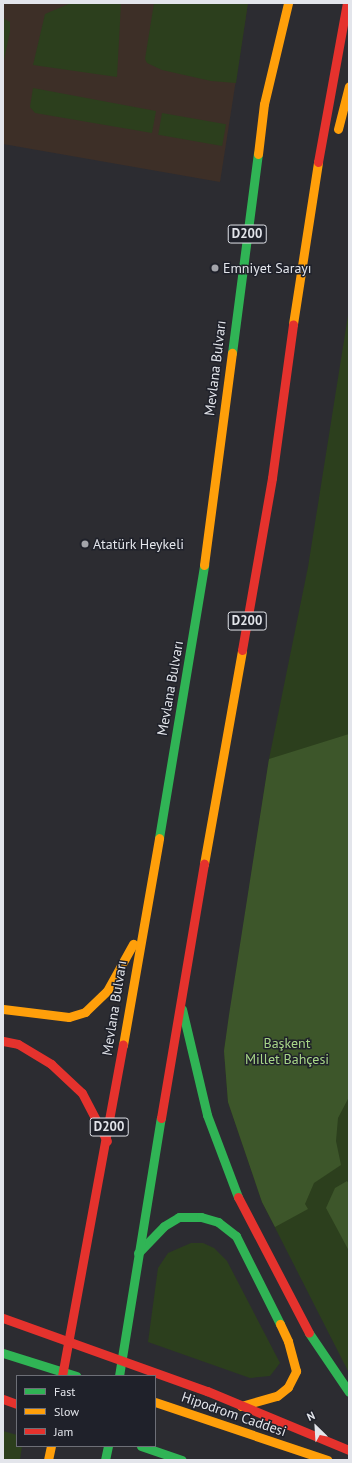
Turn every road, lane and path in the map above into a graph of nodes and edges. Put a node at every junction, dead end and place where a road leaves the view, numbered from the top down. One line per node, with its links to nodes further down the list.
1 (288, 3): 5 (main road, Mevlana Bulvarı / D200)
2 (347, 3): 8 (main road, D200)
3 (272, 26): 5 (main road)
4 (349, 86): 6 (main road)
5 (264, 104): 9 (main road, Mevlana Bulvarı / D200)
6 (336, 138)
7 (329, 160): 8 (main road)
8 (304, 240): 10 (main road, D200)
9 (141, 930): 11 (main road); 13 (main road, Mevlana Bulvarı / D200)
10 (180, 1000): 14 (main road, D200); 20 (main road)
11 (3, 1009)
12 (3, 1041): 13 (main road)
13 (107, 1141): 17 (main road, Mevlana Bulvarı / D200)
14 (138, 1253): 19 (main road, D200); 24 (main road)
15 (3, 1318): 24 (main road)
16 (3, 1353): 18 (main road)
17 (62, 1375)
18 (73, 1375)
19 (119, 1375)
20 (349, 1392)
21 (3, 1399): 23 (main road)
22 (156, 1402): 32 (main road, Hipodrom Caddesi)
23 (16, 1404)
24 (241, 1406): 28 (main road)
25 (51, 1447): 29 (main road)
26 (108, 1447): 30 (main road)
27 (144, 1447): 31 (main road)
28 (349, 1450)
29 (48, 1460)
30 (105, 1460)
31 (182, 1460)
32 (327, 1460)

